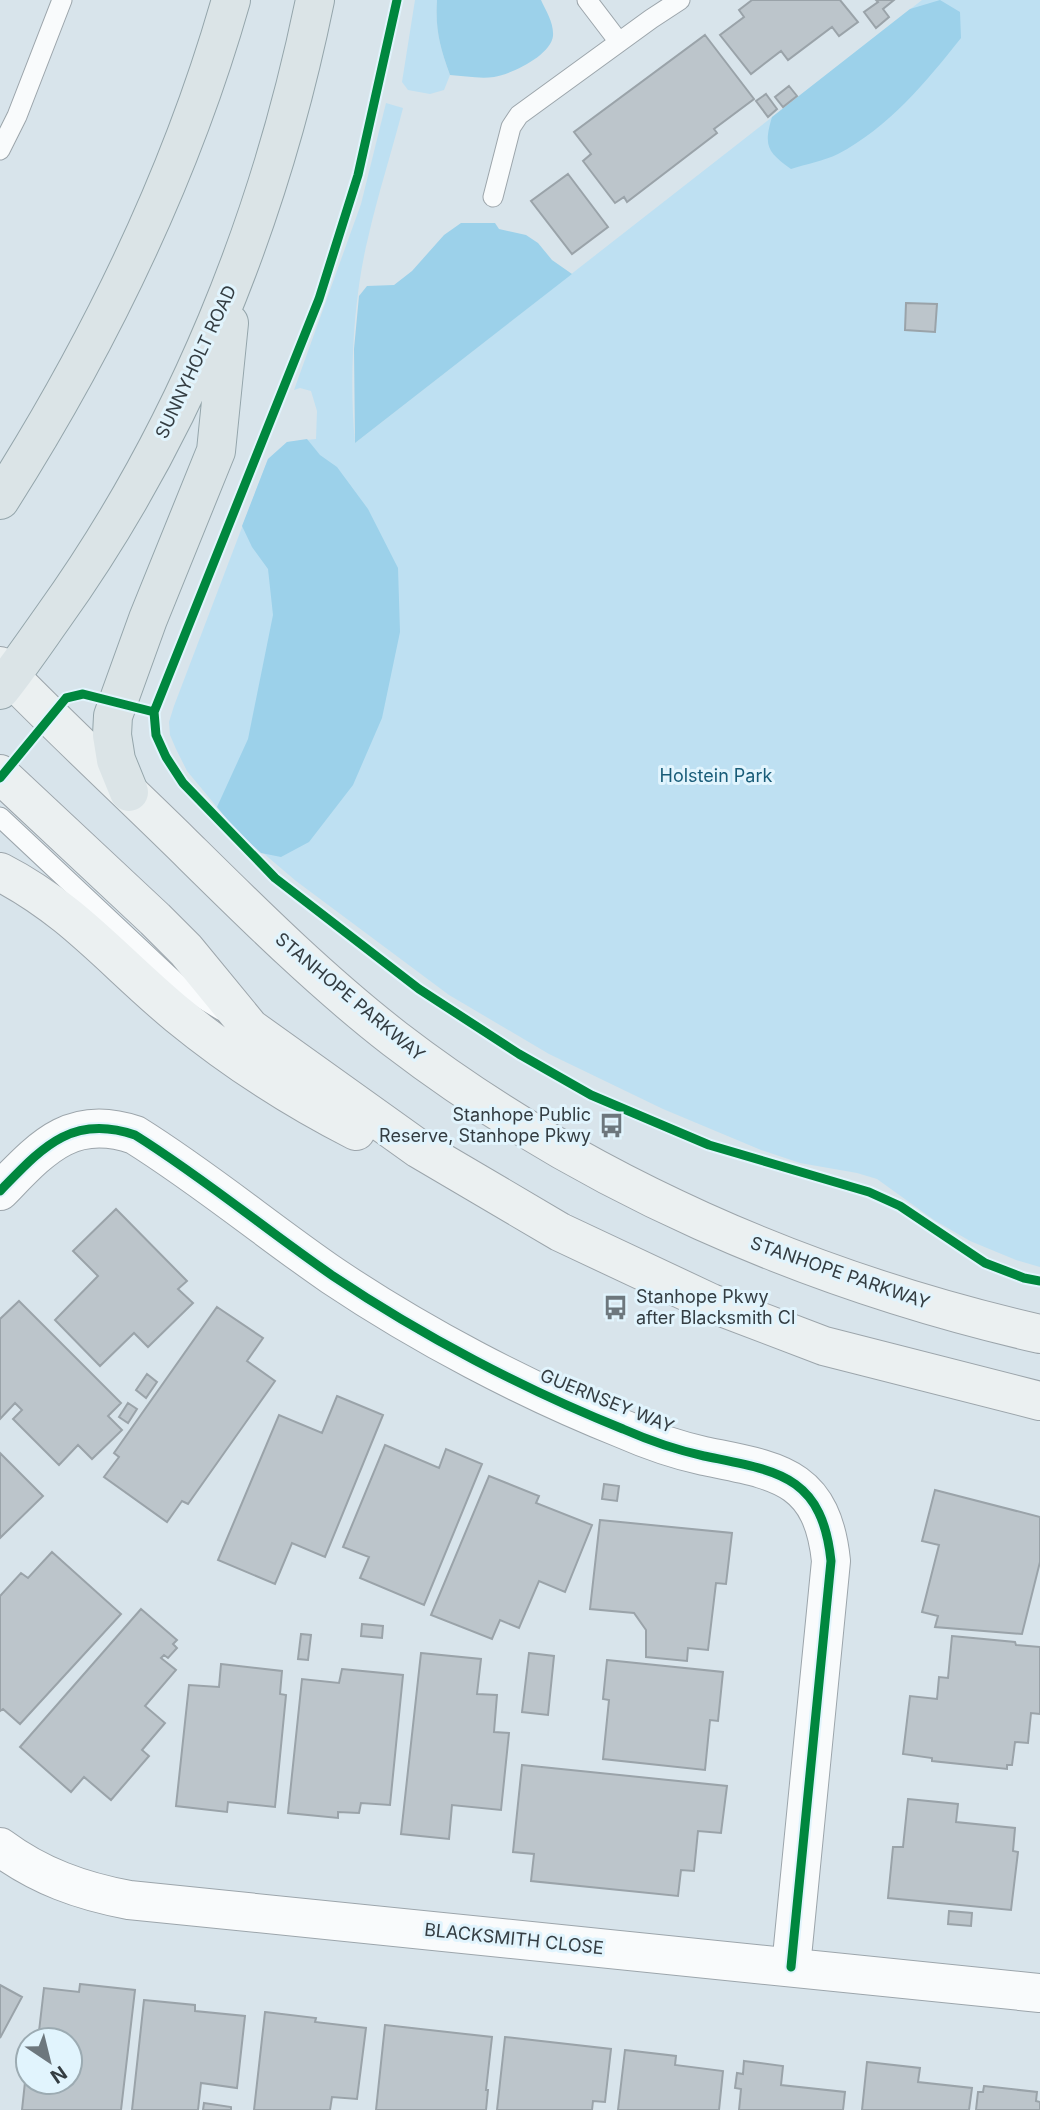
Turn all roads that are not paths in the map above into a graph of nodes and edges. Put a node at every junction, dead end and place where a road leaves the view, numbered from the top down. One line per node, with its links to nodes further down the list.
1 (62, 0): 7 (lane)
2 (231, 0): 10 (main road)
3 (315, 0): 9 (main road, SUNNYHOLT ROAD)
4 (587, 0): 6 (lane)
5 (680, 0): 6 (lane)
6 (619, 42): 8 (lane)
7 (0, 150)
8 (494, 197)
9 (233, 282): 11 (main road, SUNNYHOLT ROAD); 13 (main road)
10 (0, 500)
11 (4, 678): 13 (main road, STANHOPE PARKWAY)
12 (0, 774): 16 (main road)
13 (129, 792): 19 (main road, STANHOPE PARKWAY)
14 (0, 817): 16 (lane)
15 (0, 872): 17 (main road)
16 (250, 1028): 17 (main road)
17 (419, 1149): 20 (main road)
18 (0, 1191): 22 (street, GUERNSEY WAY)
19 (1040, 1334)
20 (1040, 1401)
21 (0, 1847): 22 (street, BLACKSMITH CLOSE)
22 (791, 1967): 23 (street, BLACKSMITH CLOSE)
23 (1040, 1993)

